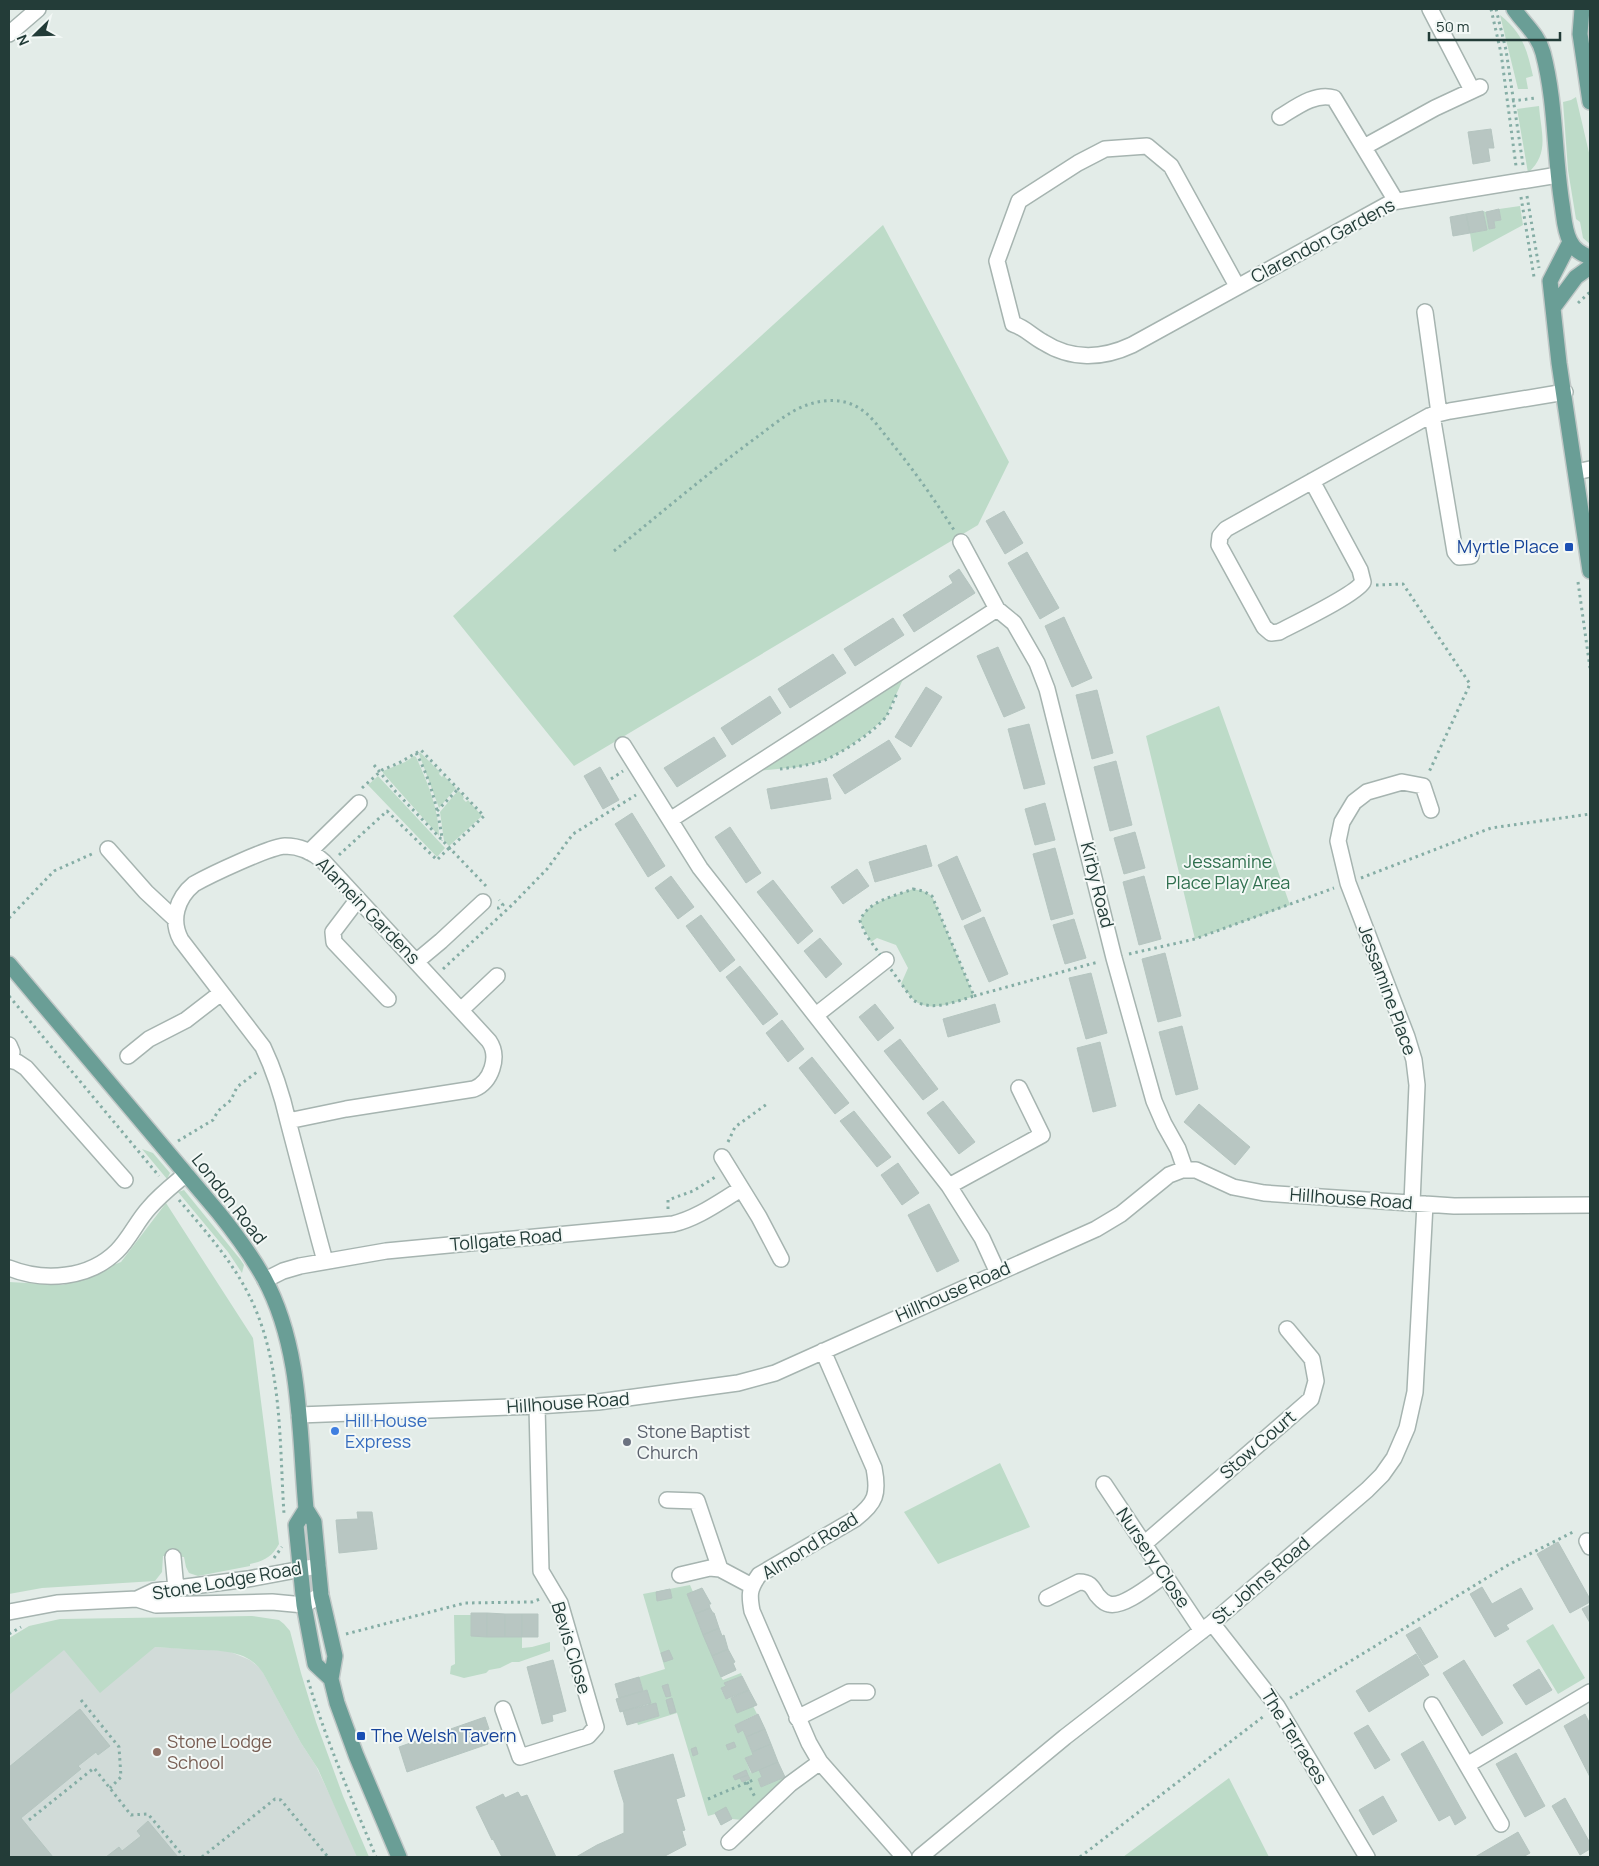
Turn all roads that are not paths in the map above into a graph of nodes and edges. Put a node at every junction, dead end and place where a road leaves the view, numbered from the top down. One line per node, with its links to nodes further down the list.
1 (38, 9): 5 (street)
2 (1430, 9): 8 (street)
3 (1514, 9): 9 (main road)
4 (1582, 9): 6 (main road)
5 (9, 34)
6 (1590, 102)
7 (1280, 118): 8 (street)
8 (1364, 147): 10 (street)
9 (1558, 175): 10 (street, Clarendon Gardens); 11 (main road)
10 (1396, 201): 14 (street, Clarendon Gardens)
11 (1570, 242): 12 (main road); 15 (main road)
12 (1590, 257)
13 (1590, 267): 15 (main road)
14 (1237, 286): 14 (street, Clarendon Gardens)
15 (1552, 301): 17 (main road)
16 (1425, 312): 18 (street)
17 (1564, 392): 18 (street); 19 (main road)
18 (1436, 414): 20 (street); 22 (street)
19 (1583, 470): 23 (main road)
20 (1312, 481): 20 (street)
21 (961, 542): 24 (street, Kirby Road)
22 (1472, 556)
23 (1590, 571)
24 (997, 609): 28 (street); 48 (street, Kirby Road)
25 (623, 745): 28 (street)
26 (360, 796): 30 (street)
27 (1431, 810): 53 (street, Jessamine Place)
28 (670, 820): 41 (street)
29 (108, 849): 33 (street)
30 (309, 852): 31 (street, Alamein Gardens); 33 (street, Alamein Gardens)
31 (358, 899): 34 (street, Alamein Gardens); 39 (street)
32 (491, 899): 34 (street)
33 (176, 919): 38 (street)
34 (420, 957): 40 (street, Alamein Gardens)
35 (886, 960): 41 (street)
36 (9, 964): 49 (main road, London Road)
37 (497, 976): 40 (street)
38 (221, 993): 43 (street); 46 (street)
39 (388, 999)
40 (462, 1009): 46 (street, Alamein Gardens)
41 (816, 1015): 51 (street)
42 (9, 1045): 44 (street)
43 (128, 1056)
44 (9, 1060): 50 (street)
45 (1019, 1088): 51 (street)
46 (288, 1121): 56 (street)
47 (725, 1152): 52 (street)
48 (1186, 1169): 53 (street, Hillhouse Road); 58 (street, Hillhouse Road)
49 (186, 1174): 57 (street); 59 (main road, London Road)
50 (125, 1180)
51 (950, 1186): 58 (street)
52 (741, 1189): 55 (street); 56 (street, Tollgate Road)
53 (1419, 1204): 54 (street, Hillhouse Road); 81 (street, St. Johns Road)
54 (1590, 1204)
55 (781, 1259)
56 (325, 1261): 59 (street, Tollgate Road)
57 (9, 1268)
58 (998, 1273): 61 (street, Hillhouse Road)
59 (265, 1280): 63 (main road, London Road)
60 (1287, 1329): 67 (street, Stow Court)
61 (824, 1351): 62 (street, Hillhouse Road); 74 (street, Almond Road)
62 (537, 1406): 63 (street, Hillhouse Road); 86 (street, Bevis Close)
63 (299, 1415): 66 (main road, London Road)
64 (1104, 1484): 67 (street, Nursery Close)
65 (667, 1500): 71 (street)
66 (306, 1509): 69 (main road, London Road); 70 (main road, London Road)
67 (1144, 1544): 73 (street, Nursery Close)
68 (173, 1558): 75 (street)
69 (318, 1566): 70 (street, Stone Lodge Road); 76 (main road, London Road)
70 (299, 1568): 75 (street, Stone Lodge Road); 79 (main road, London Road)
71 (720, 1569): 72 (street); 74 (street)
72 (680, 1574)
73 (1165, 1575): 77 (street); 81 (street, Nursery Close)
74 (752, 1586): 87 (street, Almond Road)
75 (176, 1589): 78 (street, Stone Lodge Road)
76 (321, 1595): 79 (street, Stone Lodge Road); 82 (main road, London Road)
77 (1047, 1598)
78 (137, 1599): 79 (street, Stone Lodge Road); 80 (street, Stone Lodge Road)
79 (304, 1605): 82 (main road, London Road)
80 (9, 1613)
81 (1207, 1627): 94 (street, St. Johns Road); 95 (street, The Terraces)
82 (331, 1679): 92 (main road, London Road)
83 (867, 1692): 87 (street)
84 (1590, 1692): 89 (street)
85 (1432, 1705): 89 (street)
86 (503, 1709)
87 (797, 1718): 88 (street, Almond Road)
88 (820, 1762): 91 (street); 93 (street, Almond Road)
89 (1467, 1765): 90 (street)
90 (1501, 1824)
91 (729, 1842)
92 (399, 1857)
93 (904, 1857)
94 (920, 1857)
95 (1367, 1857)

